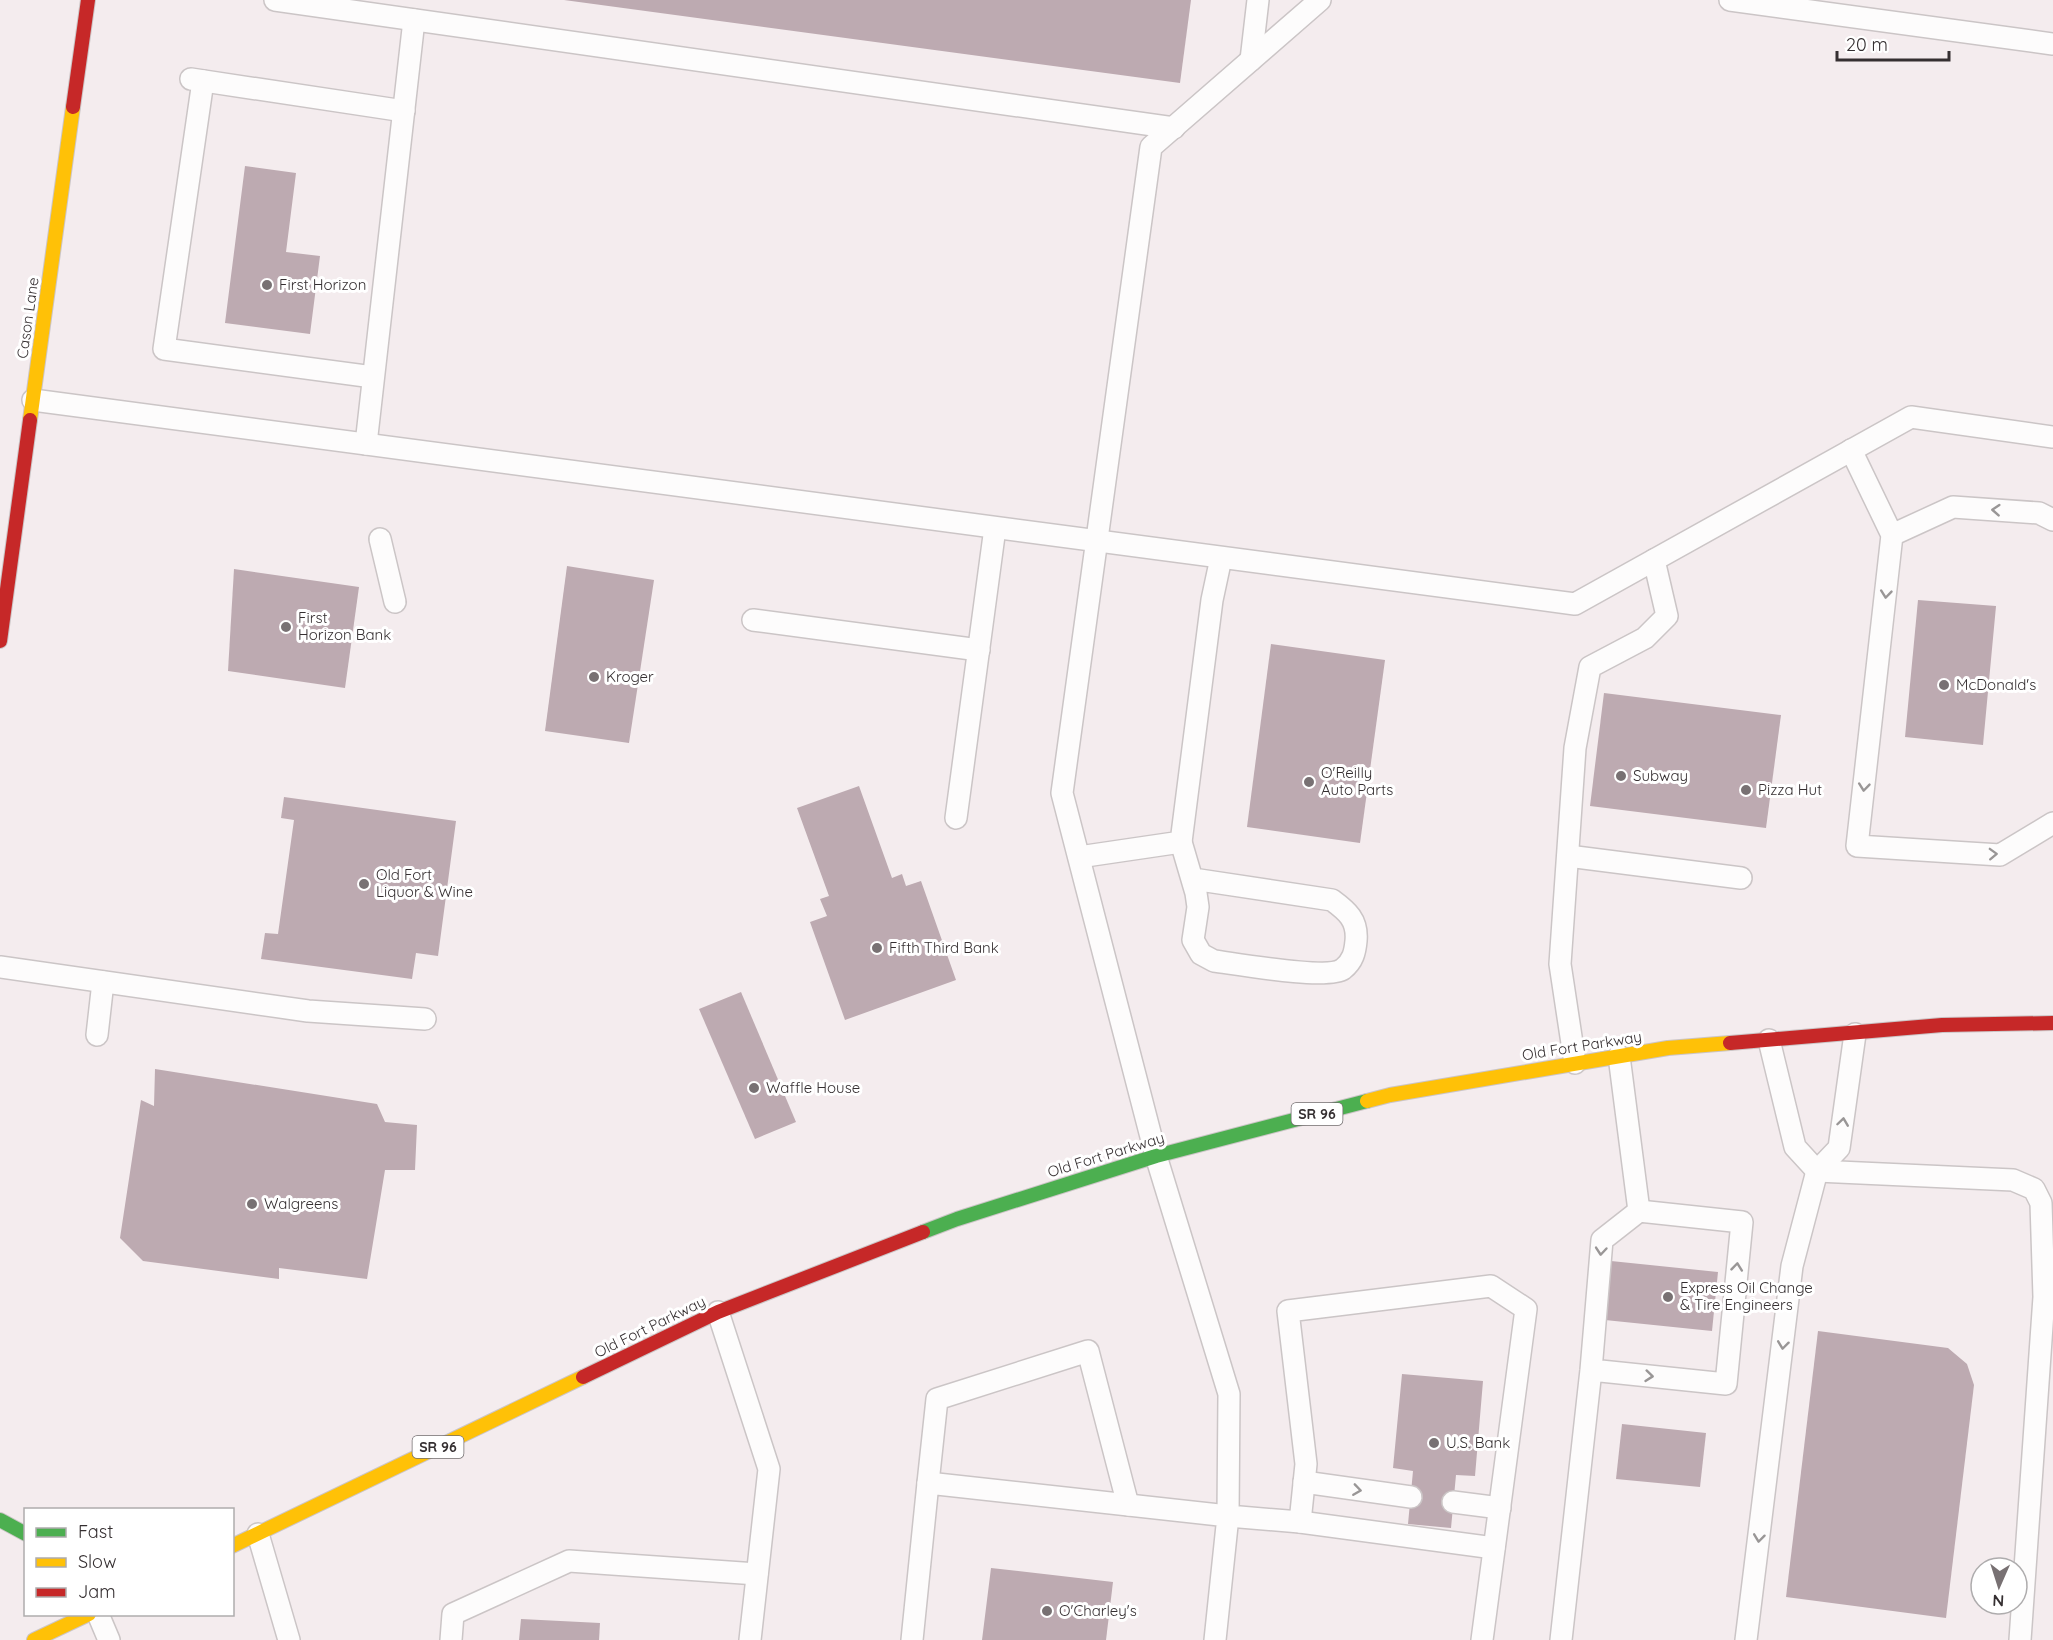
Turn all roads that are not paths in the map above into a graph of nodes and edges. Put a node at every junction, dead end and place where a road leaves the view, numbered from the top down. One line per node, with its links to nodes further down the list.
1 (88, 0): 12 (main road, Cason Lane)
2 (275, 0): 6 (lane)
3 (1258, 0): 8 (lane)
4 (1320, 0): 8 (lane)
5 (1730, 0): 7 (lane)
6 (414, 20): 9 (lane); 10 (lane)
7 (2053, 44)
8 (1251, 60): 10 (lane)
9 (404, 111): 11 (lane); 11 (lane)
10 (1174, 128): 20 (lane)
11 (373, 377): 14 (lane)
12 (33, 400): 14 (lane); 25 (main road, Cason Lane)
13 (2053, 436): 15 (lane)
14 (366, 444): 17 (lane)
15 (1851, 450): 18 (lane); 22 (lane)
16 (2053, 520): 18 (lane, one-way to 18)
17 (995, 528): 20 (lane); 26 (lane)
18 (1892, 536): 28 (lane, one-way to 28)
19 (380, 539): 23 (lane)
20 (1097, 542): 21 (lane); 31 (lane)
21 (1221, 558): 22 (lane); 29 (lane)
22 (1654, 560): 30 (lane)
23 (395, 602)
24 (753, 620): 26 (lane)
25 (0, 641)
26 (979, 651): 27 (lane)
27 (956, 818)
28 (2053, 823)
29 (1181, 842): 31 (lane); 33 (lane)
30 (1568, 856): 32 (lane); 42 (lane)
31 (1079, 857): 43 (lane)
32 (1742, 878)
33 (1193, 879): 33 (lane)
34 (0, 967): 35 (lane)
35 (104, 982): 36 (lane); 39 (lane)
36 (425, 1019)
37 (2053, 1023): 38 (main road, Old Fort Parkway / SR 96)
38 (1855, 1034): 40 (main road, Old Fort Parkway / SR 96); 44 (lane, one-way to 38)
39 (97, 1035)
40 (1769, 1040): 41 (main road, Old Fort Parkway / SR 96); 44 (lane)
41 (1619, 1056): 42 (main road, Old Fort Parkway / SR 96); 45 (lane)
42 (1575, 1063): 43 (main road, Old Fort Parkway / SR 96)
43 (1156, 1156): 46 (main road, Old Fort Parkway / SR 96); 54 (lane)
44 (1817, 1171): 73 (lane, one-way to 73); 74 (lane)
45 (1639, 1211): 47 (lane, one-way to 47); 47 (lane, one-way to 45)
46 (718, 1311): 58 (main road, Old Fort Parkway / SR 96); 61 (lane)
47 (1591, 1370): 72 (lane)
48 (1304, 1482): 50 (lane, one-way to 50); 53 (lane); 56 (lane)
49 (928, 1484): 52 (lane); 52 (lane); 69 (lane)
50 (1411, 1497)
51 (1453, 1502): 53 (lane)
52 (1128, 1505): 54 (lane)
53 (1500, 1508): 60 (lane)
54 (1228, 1515): 56 (lane); 70 (lane)
55 (0, 1520): 57 (main road)
56 (1300, 1522): 60 (lane)
57 (24, 1533)
58 (258, 1534): 59 (main road, Old Fort Parkway / SR 96); 66 (lane)
59 (234, 1545)
60 (1494, 1548): 71 (lane)
61 (757, 1575): 67 (lane); 68 (lane)
62 (85, 1616): 64 (main road)
63 (99, 1616): 65 (lane)
64 (34, 1640)
65 (109, 1640)
66 (289, 1640)
67 (451, 1640)
68 (750, 1640)
69 (912, 1640)
70 (1215, 1640)
71 (1482, 1640)
72 (1561, 1640)
73 (1746, 1640)
74 (2020, 1640)

